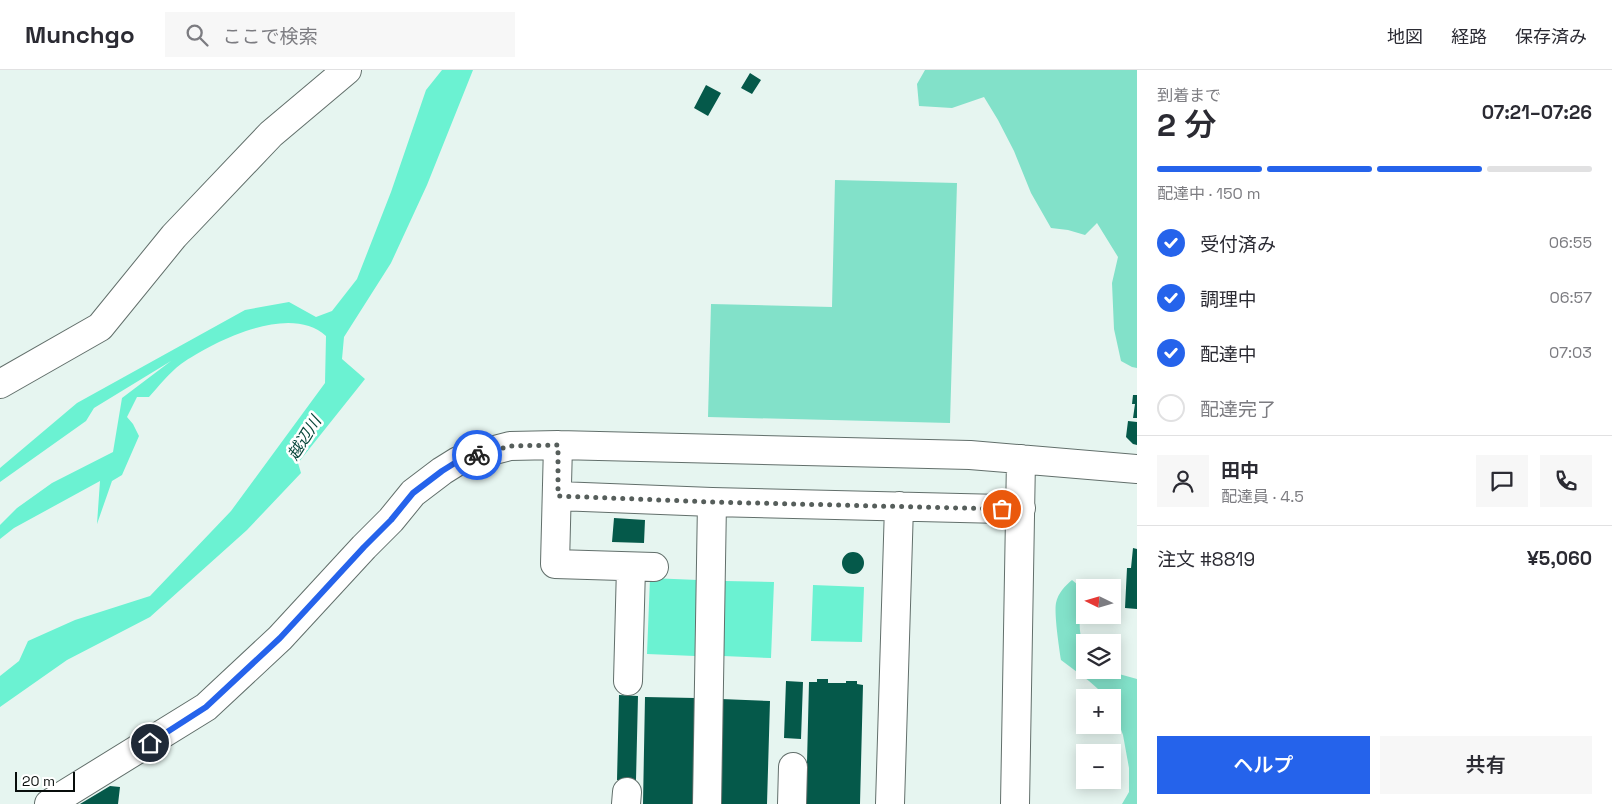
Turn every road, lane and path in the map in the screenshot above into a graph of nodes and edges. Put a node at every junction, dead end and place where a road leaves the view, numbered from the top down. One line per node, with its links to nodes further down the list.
1 (347, 70): 2 (street)
2 (0, 384)
3 (558, 445): 4 (street); 6 (street); 12 (street)
4 (1021, 458): 5 (street); 9 (street)
5 (1137, 469)
6 (558, 496): 7 (street); 10 (street)
7 (712, 502): 8 (street); 13 (street)
8 (899, 506): 9 (street); 15 (street)
9 (1021, 508): 16 (street)
10 (628, 681)
11 (793, 767): 14 (street)
12 (49, 804)
13 (706, 804)
14 (792, 804)
15 (890, 804)
16 (1014, 804)

